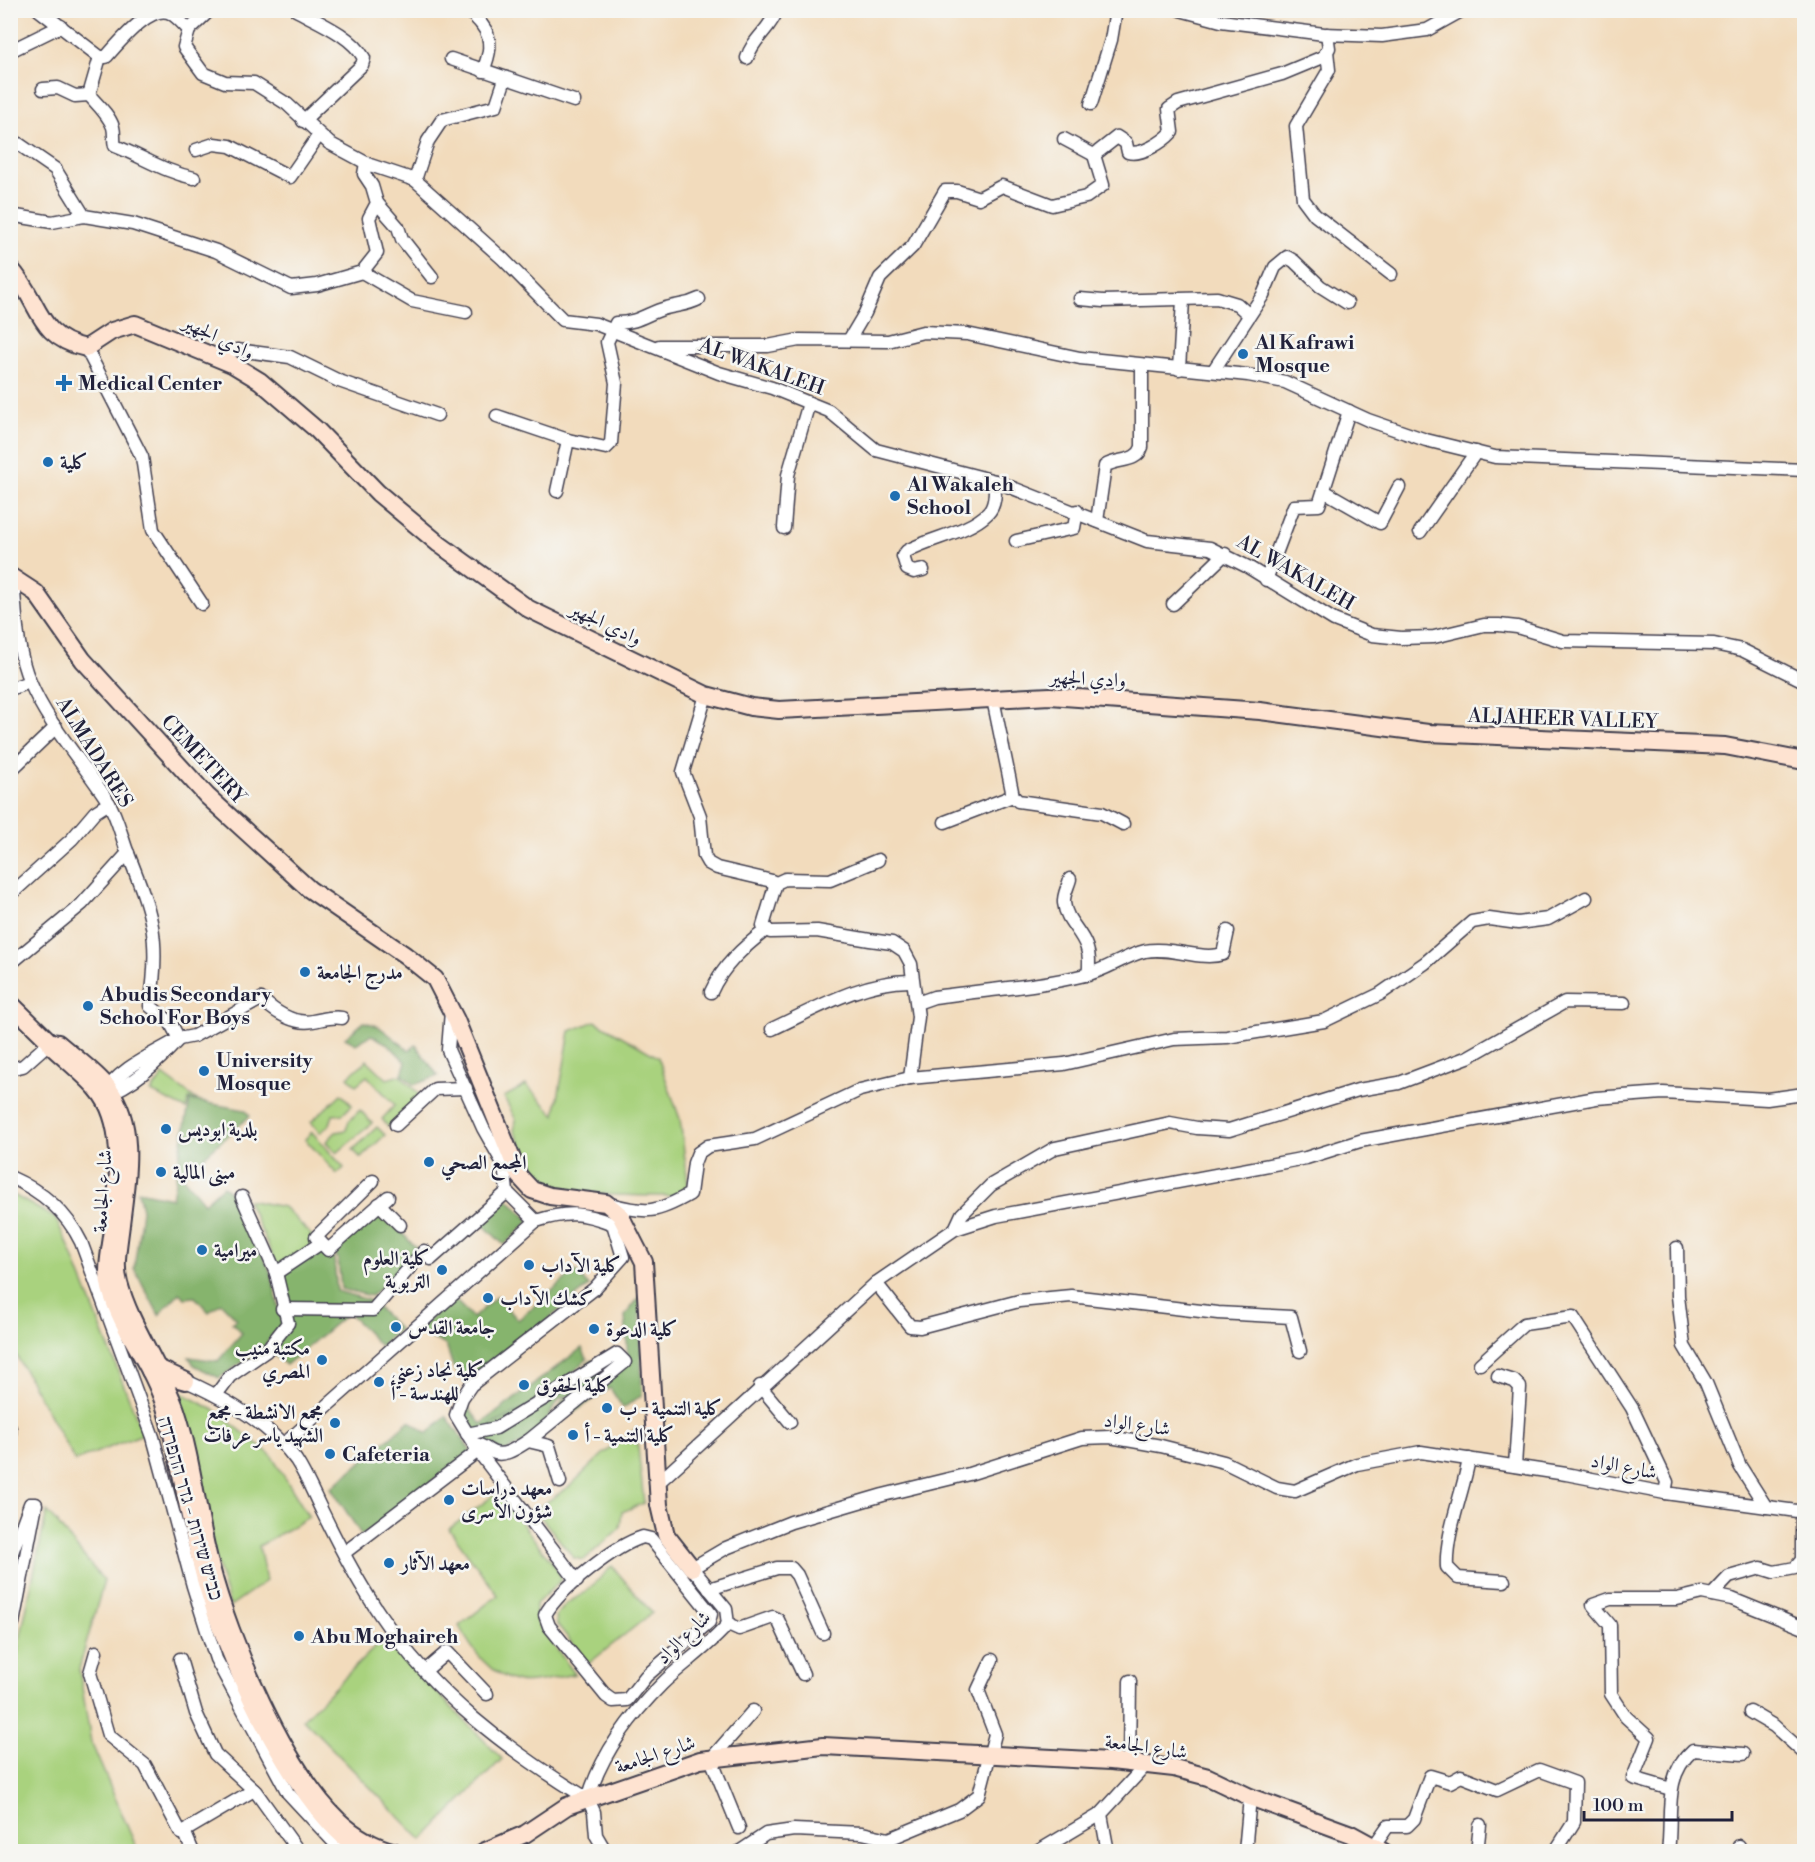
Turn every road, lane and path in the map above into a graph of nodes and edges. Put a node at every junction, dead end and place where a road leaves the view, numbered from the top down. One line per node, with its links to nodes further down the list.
1 (39, 10): 10 (street)
2 (210, 10): 11 (street)
3 (296, 10): 24 (street)
4 (470, 10): 18 (street)
5 (777, 10): 16 (street)
6 (1116, 10): 23 (street)
7 (1180, 10): 12 (street)
8 (1463, 10): 12 (street)
9 (165, 11): 11 (street); 15 (street)
10 (61, 26): 13 (street); 15 (street)
11 (189, 30): 24 (street)
12 (1327, 34): 14 (street)
13 (10, 51)
14 (1327, 51): 29 (street); 38 (street)
15 (100, 57): 21 (street)
16 (747, 58)
17 (451, 59): 18 (street)
18 (483, 71): 19 (street)
19 (505, 79): 22 (street); 32 (street)
20 (43, 89): 21 (street)
21 (89, 95): 31 (street)
22 (574, 101)
23 (1091, 104)
24 (303, 121): 25 (street)
25 (319, 135): 28 (street); 30 (street)
26 (10, 138): 35 (street)
27 (1064, 139): 29 (street)
28 (196, 150)
29 (1094, 155): 47 (street)
30 (366, 163): 32 (street); 33 (street)
31 (194, 178)
32 (415, 180): 46 (street, AL WAKALEH)
33 (377, 203): 37 (street); 39 (street)
34 (10, 215): 35 (street)
35 (84, 216): 37 (street)
36 (10, 268): 49 (street)
37 (362, 272): 44 (street)
38 (1391, 274)
39 (432, 277)
40 (699, 299): 46 (street)
41 (1080, 299): 42 (street)
42 (1183, 300): 45 (street); 52 (street)
43 (1347, 303): 45 (street)
44 (466, 312)
45 (1250, 315): 53 (street)
46 (611, 330): 48 (street, AL WAKALEH); 58 (street)
47 (849, 339): 48 (street); 51 (street)
48 (652, 346): 54 (street, AL WAKALEH)
49 (86, 348): 50 (street, وادي الجهير); 74 (street)
50 (214, 356): 56 (street); 79 (street, وادي الجهير)
51 (1142, 366): 52 (street); 66 (street)
52 (1179, 369): 53 (street)
53 (1213, 371): 55 (street)
54 (809, 403): 61 (street, AL WAKALEH); 67 (street)
55 (1348, 411): 59 (street); 64 (street)
56 (437, 415)
57 (497, 416): 58 (street)
58 (568, 440): 63 (street)
59 (1476, 452): 60 (street); 68 (street)
60 (1804, 470)
61 (995, 481): 65 (street, AL WAKALEH); 71 (street)
62 (1399, 487): 64 (street)
63 (557, 491)
64 (1324, 491): 73 (street)
65 (1077, 511): 66 (street, AL WAKALEH); 69 (street)
66 (1097, 521): 70 (street, AL WAKALEH)
67 (784, 528)
68 (1420, 532)
69 (1016, 541)
70 (1225, 554): 73 (street, AL WAKALEH); 75 (street)
71 (923, 570)
72 (12, 577): 77 (street, ALMADARES); 104 (street, CEMETERY)
73 (1266, 580): 76 (street, AL WAKALEH)
74 (202, 604)
75 (1173, 604)
76 (1804, 681)
77 (29, 682): 78 (street); 82 (street, ALMADARES)
78 (10, 689)
79 (706, 695): 80 (street, وادي الجهير); 92 (street)
80 (993, 699): 81 (street, وادي الجهير); 85 (street)
81 (1320, 720): 83 (street, ALJAHEER VALLEY)
82 (56, 727): 84 (street); 86 (street, ALMADARES)
83 (1804, 761)
84 (13, 763)
85 (1013, 796): 87 (street); 88 (street)
86 (109, 802): 89 (street, ALMADARES); 93 (street)
87 (945, 822)
88 (1123, 824)
89 (128, 853): 97 (street); 107 (street, ALMADARES)
90 (878, 860): 92 (street)
91 (1070, 879): 98 (street)
92 (774, 884): 95 (street)
93 (10, 895)
94 (1586, 898): 110 (street)
95 (767, 929): 99 (street); 100 (street)
96 (1228, 931): 98 (street)
97 (10, 964)
98 (1088, 975): 102 (street)
99 (912, 981): 102 (street); 106 (street)
100 (711, 992)
101 (10, 1003): 108 (street, شارع الجامعة)
102 (917, 1003): 110 (street)
103 (1624, 1003): 122 (street)
104 (451, 1009): 111 (street); 119 (street, CEMETERY)
105 (342, 1018): 107 (street)
106 (772, 1029)
107 (179, 1039): 112 (street)
108 (50, 1042): 109 (street); 112 (street, شارع الجامعة)
109 (10, 1069)
110 (910, 1078): 119 (street)
111 (466, 1088): 114 (street); 117 (street)
112 (107, 1092): 130 (street, شارع الجامعة)
113 (1804, 1094): 122 (street)
114 (396, 1125)
115 (10, 1177): 185 (street, כביש שירות - גדר ההפרדה)
116 (373, 1181): 123 (street)
117 (507, 1192): 120 (street); 127 (street)
118 (242, 1197): 125 (street)
119 (606, 1203): 144 (street)
120 (536, 1221): 139 (street); 140 (street)
121 (400, 1225): 123 (street)
122 (955, 1229): 126 (street)
123 (321, 1243): 125 (street)
124 (1677, 1248): 146 (street)
125 (276, 1273): 127 (street)
126 (876, 1283): 128 (street); 133 (street)
127 (282, 1308): 134 (street)
128 (1300, 1352)
129 (1480, 1364): 145 (street)
130 (157, 1372): 132 (street); 186 (street); 187 (street)
131 (1498, 1376): 142 (street)
132 (186, 1381): 134 (street)
133 (760, 1386): 135 (street); 144 (street)
134 (216, 1395): 140 (street)
135 (790, 1422)
136 (10, 1428): 137 (street)
137 (10, 1433)
138 (528, 1441): 139 (street); 139 (street); 143 (street)
139 (473, 1443): 148 (street); 151 (street)
140 (283, 1445): 148 (street)
141 (1469, 1459): 142 (street, شارع الواد); 150 (street, شارع الواد); 152 (street)
142 (1515, 1466): 145 (street, شارع الواد)
143 (560, 1482)
144 (659, 1482): 150 (street)
145 (1665, 1493): 146 (street, شارع الواد)
146 (1766, 1507): 147 (street, شارع الواد)
147 (1803, 1512): 154 (street)
148 (344, 1553): 162 (street)
149 (10, 1558): 155 (street)
150 (692, 1568): 153 (street, شارع الواد)
151 (577, 1581): 151 (street)
152 (1504, 1581)
153 (709, 1589): 156 (street, شارع الواد); 158 (street)
154 (1712, 1595): 157 (street); 174 (street)
155 (13, 1623)
156 (728, 1624): 163 (street); 177 (street, شارع الواد)
157 (1804, 1628)
158 (823, 1633)
159 (96, 1652): 181 (street)
160 (180, 1659): 175 (street)
161 (992, 1660): 168 (street)
162 (426, 1670): 165 (street); 177 (street)
163 (803, 1674)
164 (1130, 1681): 172 (street)
165 (488, 1694)
166 (753, 1711): 171 (street)
167 (1750, 1712): 169 (street)
168 (991, 1753): 171 (street, شارع الجامعة); 172 (street, شارع الجامعة); 191 (street)
169 (1804, 1753)
170 (1743, 1754): 174 (street)
171 (711, 1759): 177 (street, شارع الجامعة); 180 (street)
172 (1129, 1763): 173 (street, شارع الجامعة)
173 (1146, 1765): 176 (street, شارع الجامعة); 178 (street)
174 (1671, 1789): 197 (street)
175 (254, 1790): 181 (street); 184 (street)
176 (1250, 1797): 182 (street, شارع الجامعة); 194 (street)
177 (588, 1799): 188 (street); 189 (street); 190 (street)
178 (1101, 1814): 192 (street); 193 (street)
179 (1480, 1825): 195 (street)
180 (739, 1828)
181 (184, 1831): 183 (street)
182 (1379, 1849): 196 (street)
183 (193, 1851)
184 (299, 1851)
185 (343, 1851)
186 (363, 1851)
187 (395, 1851)
188 (483, 1851)
189 (508, 1851)
190 (606, 1851)
191 (739, 1851)
192 (1037, 1851)
193 (1108, 1851)
194 (1245, 1851)
195 (1477, 1851)
196 (1556, 1851)
197 (1668, 1851)

